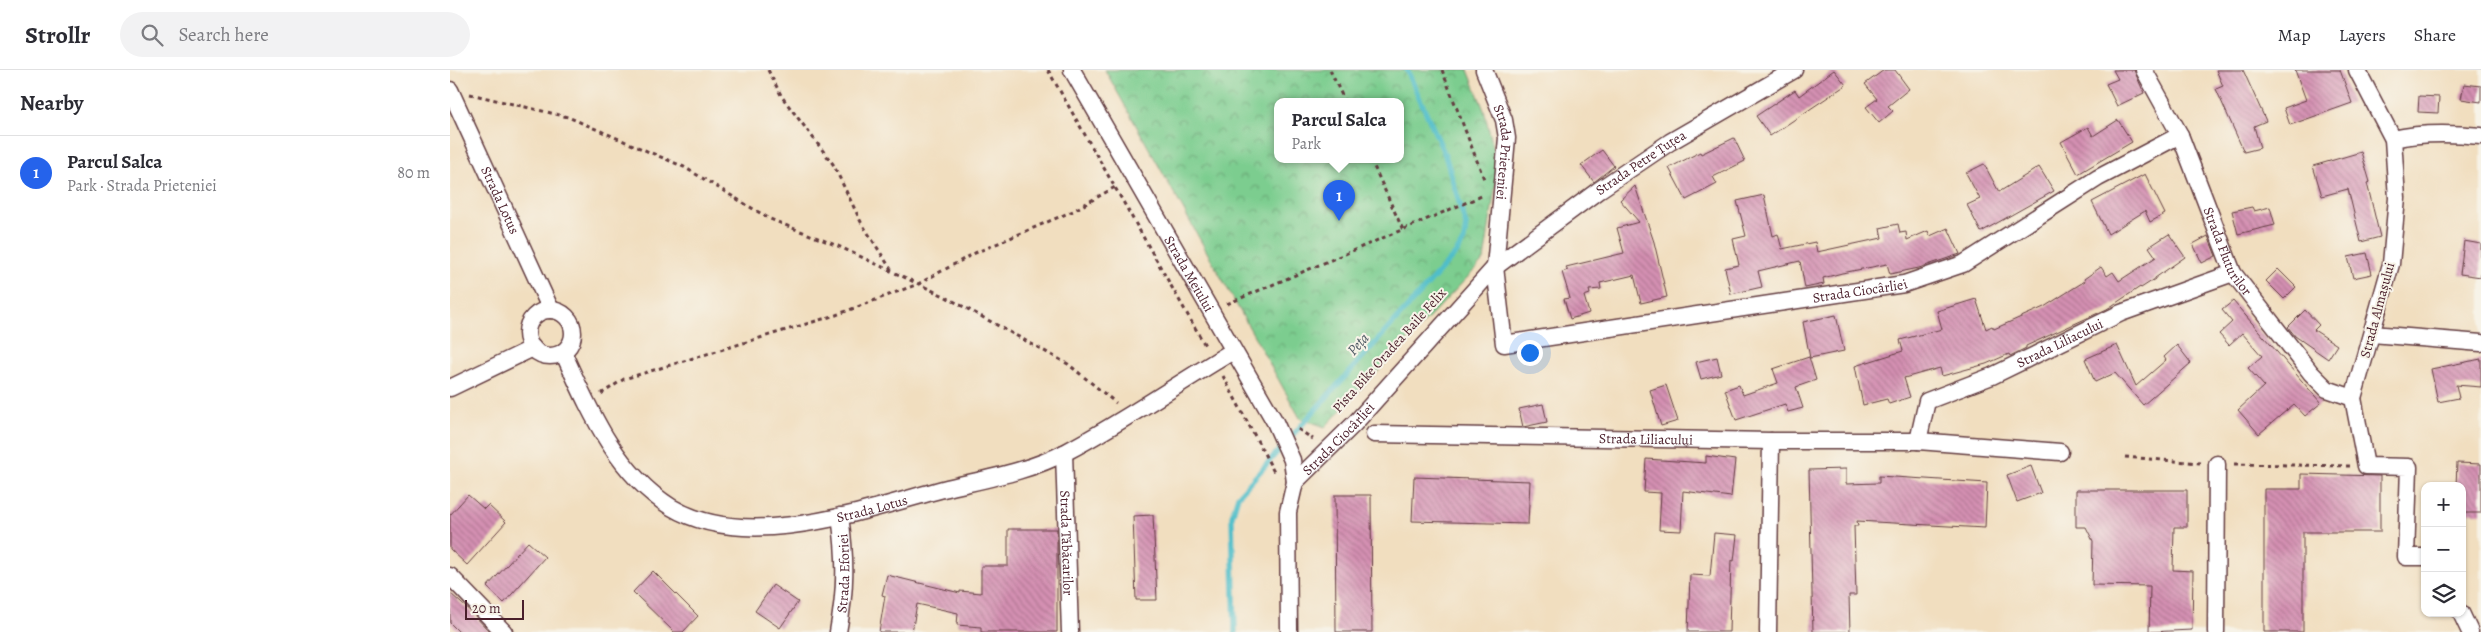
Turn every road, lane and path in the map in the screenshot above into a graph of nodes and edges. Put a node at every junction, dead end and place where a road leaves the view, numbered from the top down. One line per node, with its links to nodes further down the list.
1 (768, 70): 23 (path)
2 (1048, 70): 19 (path)
3 (1072, 70): 17 (street, Strada Meiului)
4 (1330, 70): 12 (path)
5 (1442, 70): 18 (path)
6 (1484, 70): 22 (street, Strada Prieteniei)
7 (1794, 70): 22 (street, Strada Petre Țuțea)
8 (2144, 70): 13 (street, Strada Fluturilor)
9 (2357, 70): 15 (street, Strada Almașului)
10 (450, 90): 26 (street, Strada Lotus)
11 (469, 94): 23 (path)
12 (1343, 98)
13 (2180, 135): 24 (street, Strada Fluturilor); 30 (street, Strada Ciocârliei)
14 (2481, 136): 15 (street)
15 (2392, 139): 28 (street, Strada Almașului)
16 (1372, 163): 21 (path)
17 (1132, 174): 19 (path); 27 (street, Strada Meiului)
18 (1487, 185)
19 (1115, 187): 25 (path); 34 (path)
20 (1470, 201): 21 (path)
21 (1403, 230): 27 (path)
22 (1495, 268): 30 (street, Strada Prieteniei); 50 (street, Strada Ciocârliei)
23 (893, 272): 25 (path)
24 (2232, 273): 36 (street, Strada Fluturilor); 43 (street, Strada Liliacului)
25 (918, 284): 37 (path); 38 (path)
26 (551, 310): 31 (street); 33 (street)
27 (1211, 311): 32 (street, Strada Meiului)
28 (2372, 334): 29 (street); 36 (street, Strada Almașului)
29 (2481, 343)
30 (1504, 344)
31 (534, 348): 33 (street); 35 (street)
32 (1234, 351): 34 (street, Strada Lotus); 50 (street, Strada Meiului)
33 (563, 352): 37 (street, Strada Lotus)
34 (1215, 362): 38 (street, Strada Lotus); 49 (path)
35 (450, 388)
36 (2352, 398): 48 (street, Strada Almașului)
37 (586, 403): 51 (street, Strada Lotus)
38 (1127, 416): 45 (street, Strada Lotus)
39 (1374, 434): 42 (street, Strada Liliacului)
40 (1320, 438): 41 (path)
41 (1315, 440)
42 (1771, 441): 43 (street, Strada Liliacului); 59 (street)
43 (1918, 441): 44 (street, Strada Liliacului)
44 (2060, 452)
45 (1064, 453): 51 (street, Strada Lotus); 57 (street, Strada Tăbăcarilor)
46 (2125, 456): 47 (path)
47 (2217, 464): 48 (path); 60 (street)
48 (2366, 466): 52 (street)
49 (1275, 474)
50 (1294, 482): 58 (street, Strada Ciocârliei)
51 (840, 516): 56 (street, Strada Eforiei)
52 (2421, 557)
53 (450, 576): 55 (street)
54 (2464, 617): 61 (street)
55 (504, 632)
56 (838, 632)
57 (1070, 632)
58 (1289, 632)
59 (1768, 632)
60 (2216, 632)
61 (2470, 632)

